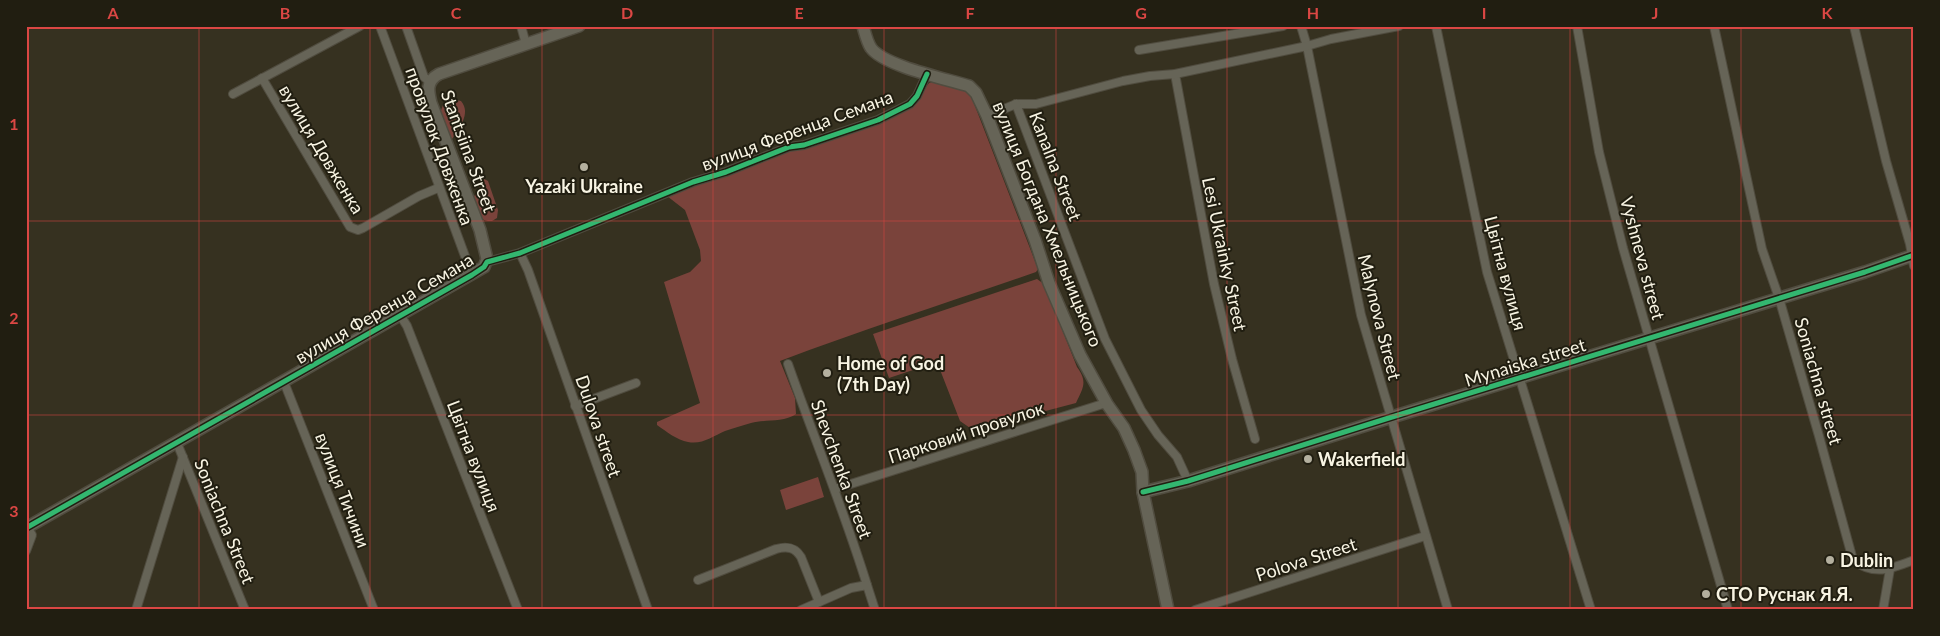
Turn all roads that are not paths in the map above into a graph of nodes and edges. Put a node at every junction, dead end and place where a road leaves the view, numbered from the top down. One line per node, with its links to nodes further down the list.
1 (360, 26): 20 (street)
2 (380, 26): 25 (street, провулок Довженка)
3 (406, 26): 21 (street, Stantsiina Street)
4 (521, 26): 15 (street)
5 (579, 26): 15 (street)
6 (863, 26): 18 (street, вулиця Богдана Хмельницького)
7 (1282, 26): 14 (street)
8 (1301, 26): 16 (street, Malynova Street)
9 (1399, 26): 16 (street, Kanalna Street)
10 (1436, 26): 34 (street, Цвітна вулиця)
11 (1577, 26): 32 (street, Vyshneva street)
12 (1714, 26): 30 (street, Soniachna street)
13 (1854, 26): 27 (street)
14 (1243, 30): 17 (street)
15 (526, 44): 21 (street)
16 (1307, 46): 19 (street, Kanalna Street); 39 (street, Malynova Street)
17 (1139, 50)
18 (927, 74): 24 (street, вулиця Богдана Хмельницького); 26 (street, вулиця Ференца Семана)
19 (1175, 74): 23 (street, Kanalna Street); 40 (street, Lesi Ukrainky Street)
20 (262, 78): 22 (street); 25 (street, вулиця Довженка)
21 (430, 82): 28 (street, Stantsiina Street)
22 (232, 94)
23 (1016, 104): 24 (street); 43 (street, Kanalna Street)
24 (987, 116): 37 (street, вулиця Богдана Хмельницького)
25 (438, 188): 29 (street, провулок Довженка)
26 (520, 253): 28 (street, вулиця Ференца Семана); 38 (street, Dulova street)
27 (1913, 259): 30 (street, Mynaiska street)
28 (487, 262): 29 (street, вулиця Ференца Семана)
29 (472, 275): 31 (street, вулиця Ференца Семана)
30 (1779, 298): 32 (street, Mynaiska street); 50 (street, Soniachna street)
31 (400, 315): 35 (street, вулиця Ференца Семана); 57 (street, Цвітна вулиця)
32 (1649, 338): 34 (street, Mynaiska street); 65 (street, Vyshneva street)
33 (788, 364): 44 (street, Shevchenka Street)
34 (1520, 378): 39 (street, Mynaiska street); 64 (street, Цвітна вулиця)
35 (284, 382): 41 (street, вулиця Ференца Семана); 56 (street, вулиця Тичини)
36 (636, 383): 38 (street)
37 (1106, 402): 44 (street, Парковий провулок); 45 (street, вулиця Богдана Хмельницького)
38 (575, 406): 58 (street, Dulova street)
39 (1392, 417): 43 (street, Mynaiska street); 47 (street, Malynova Street)
40 (1255, 439)
41 (177, 443): 42 (street, Soniachna Street); 46 (street, вулиця Ференца Семана)
42 (183, 457): 54 (street); 55 (street, Soniachna Street)
43 (1188, 481): 45 (street, Mynaiska street)
44 (835, 489): 52 (street, Shevchenka Street)
45 (1143, 492): 61 (street, вулиця Богдана Хмельницького)
46 (27, 527): 48 (street)
47 (1425, 536): 62 (street, Polova Street); 63 (street, Malynova Street)
48 (26, 552)
49 (1914, 560): 50 (street)
50 (1890, 569): 66 (street)
51 (698, 580): 53 (street)
52 (867, 585): 53 (street); 60 (street, Shevchenka Street)
53 (819, 602): 59 (street)
54 (136, 610)
55 (245, 610)
56 (374, 610)
57 (518, 610)
58 (648, 610)
59 (801, 610)
60 (875, 610)
61 (1168, 610)
62 (1196, 610)
63 (1448, 610)
64 (1591, 610)
65 (1728, 610)
66 (1883, 610)

